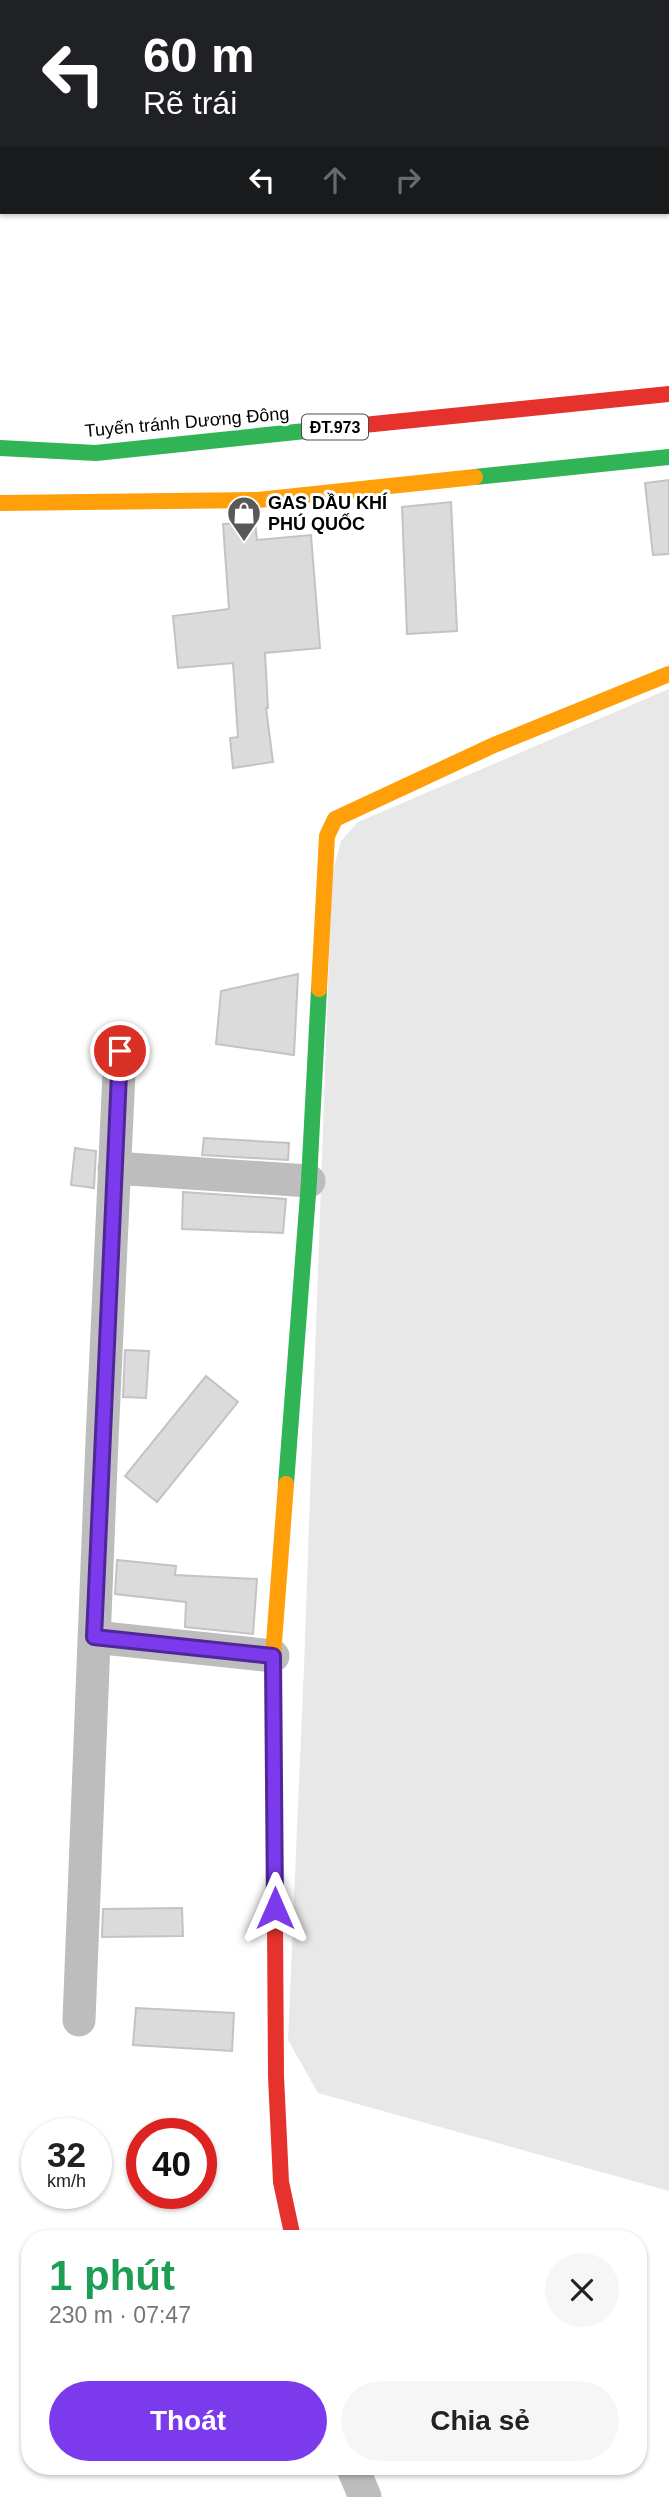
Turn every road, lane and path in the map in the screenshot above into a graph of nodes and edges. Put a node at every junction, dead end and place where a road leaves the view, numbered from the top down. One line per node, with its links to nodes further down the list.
1 (669, 394): 2 (street, Tuyến tránh Dương Đông / ĐT.973)
2 (0, 448)
3 (669, 457): 4 (street)
4 (0, 503)
5 (669, 674): 8 (street)
6 (120, 1051): 7 (street)
7 (114, 1168): 8 (street); 9 (street)
8 (309, 1181): 10 (street)
9 (94, 1637): 10 (street); 11 (street)
10 (273, 1656): 12 (street)
11 (79, 2020)
12 (291, 2230)
13 (356, 2475): 14 (street)
14 (365, 2497)

